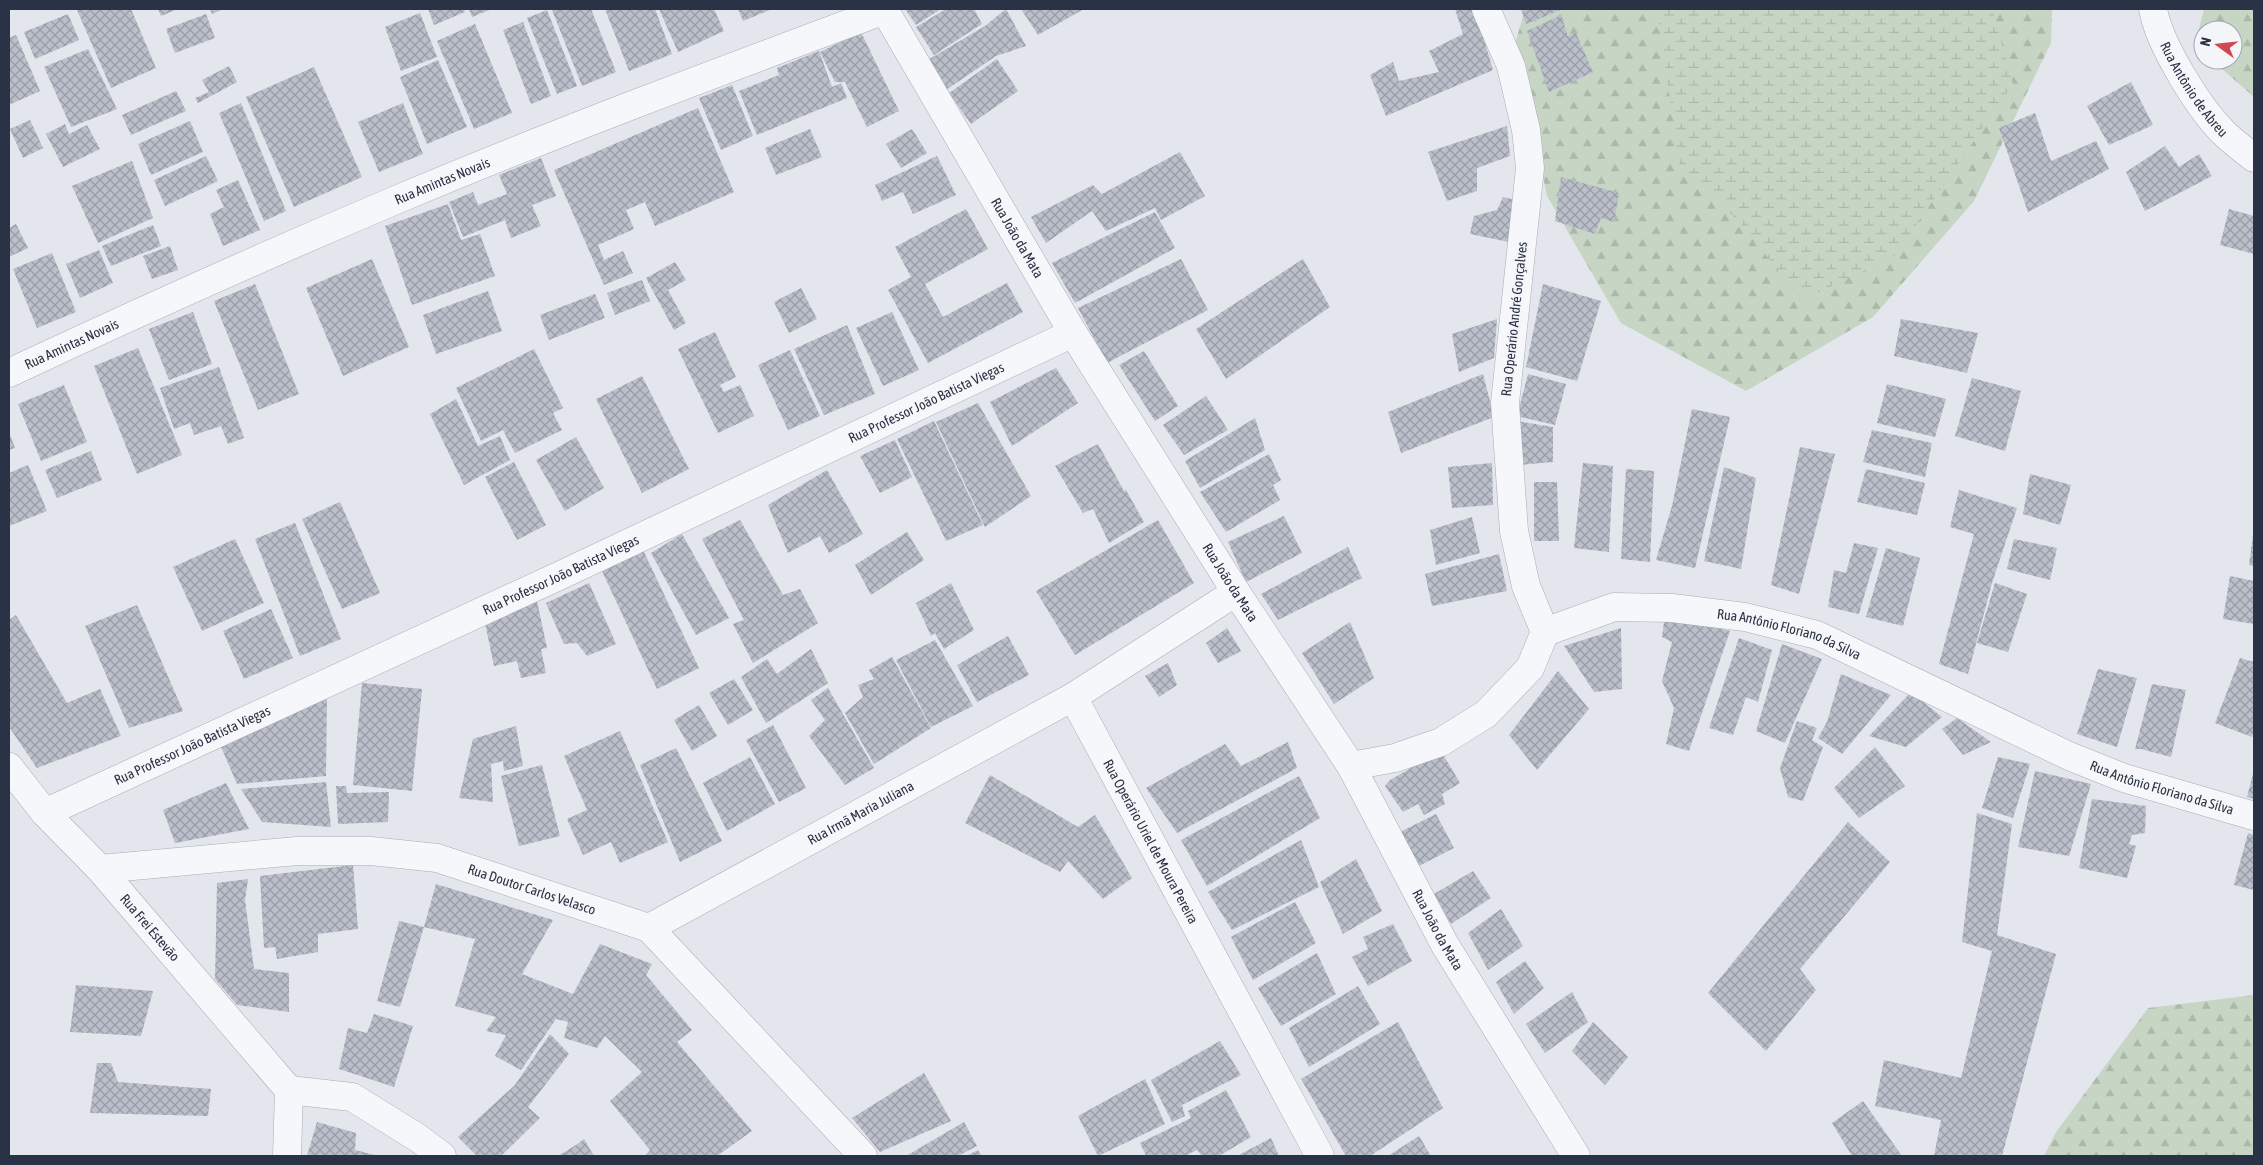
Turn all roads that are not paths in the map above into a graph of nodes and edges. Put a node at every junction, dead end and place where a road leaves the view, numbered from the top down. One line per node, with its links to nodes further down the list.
1 (884, 9): 5 (street, Rua João da Mata); 6 (street, Rua Amintas Novais)
2 (1486, 9): 8 (street, Rua Operário André Gonçalves)
3 (2153, 9): 4 (street, Rua Antônio de Abreu)
4 (2254, 158)
5 (1073, 333): 7 (street, Rua João da Mata); 12 (street, Rua Professor João Batista Viegas)
6 (9, 373)
7 (1236, 592): 9 (street); 11 (street, Rua João da Mata)
8 (1544, 632): 11 (street); 13 (street, Rua Antônio Floriano da Silva)
9 (1073, 697): 15 (street, Rua Irmã Maria Juliana); 20 (street, Rua Operário Uriel de Moura Pereira)
10 (9, 766): 12 (street, Rua Frei Estevão)
11 (1351, 766): 21 (street, Rua João da Mata)
12 (44, 813): 14 (street, Rua Frei Estevão)
13 (2254, 816)
14 (100, 870): 15 (street, Rua Doutor Carlos Velasco); 16 (street, Rua Frei Estevão)
15 (649, 928): 19 (street, Rua Doutor Carlos Velasco)
16 (289, 1090): 17 (street); 18 (street)
17 (287, 1156)
18 (442, 1156)
19 (863, 1156)
20 (1320, 1156)
21 (1576, 1156)

